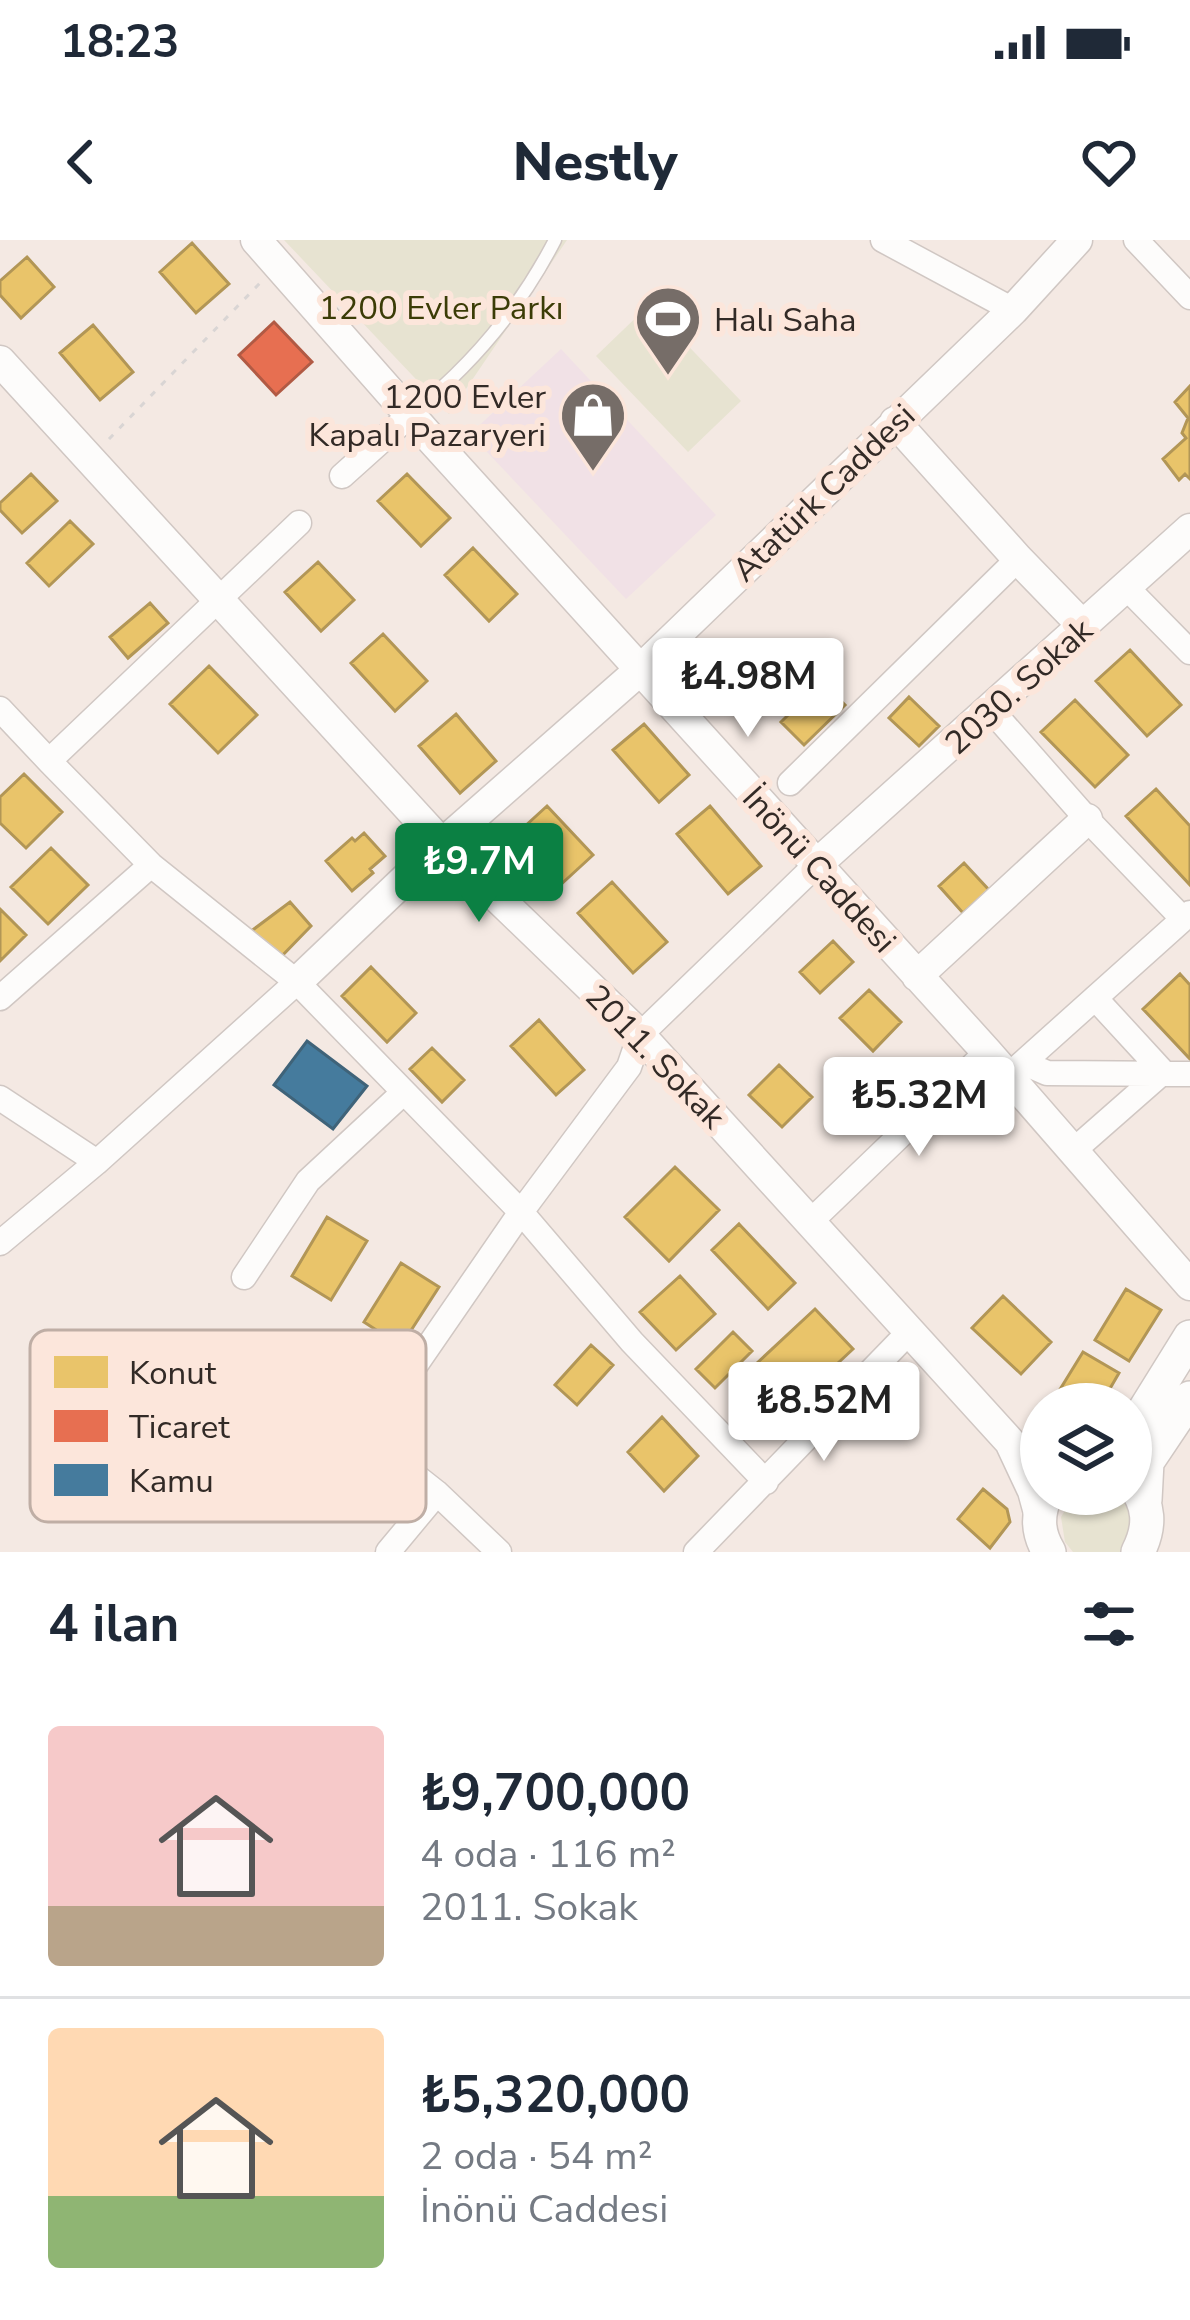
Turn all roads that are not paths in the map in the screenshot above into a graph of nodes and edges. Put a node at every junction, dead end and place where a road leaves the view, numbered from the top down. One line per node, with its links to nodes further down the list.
1 (256, 240): 9 (street, İnönü Caddesi)
2 (555, 240): 9 (lane)
3 (1077, 240): 7 (street, Atatürk Caddesi)
4 (1136, 240): 6 (street)
5 (888, 241): 7 (street)
6 (1190, 297)
7 (1013, 310): 10 (street, Atatürk Caddesi)
8 (0, 362): 16 (street, 2011. Sokak)
9 (410, 415): 11 (street); 19 (street, İnönü Caddesi)
10 (895, 422): 14 (street); 19 (street, Atatürk Caddesi)
11 (342, 476)
12 (299, 524): 16 (street)
13 (1190, 529): 15 (street, 2030. Sokak)
14 (1018, 560): 17 (street); 23 (street)
15 (1127, 588): 17 (street, 2030. Sokak); 18 (street)
16 (218, 598): 22 (street); 25 (street, 2011. Sokak)
17 (1084, 627): 21 (street, 2030. Sokak)
18 (1190, 652)
19 (640, 670): 25 (street, Atatürk Caddesi); 27 (street, İnönü Caddesi)
20 (0, 710): 22 (street)
21 (992, 710): 24 (street); 27 (street, 2030. Sokak)
22 (49, 761): 26 (street)
23 (790, 782)
24 (1087, 819): 28 (street); 29 (street)
25 (442, 844): 30 (street, Atatürk Caddesi); 33 (street, 2011. Sokak)
26 (151, 865): 30 (street); 31 (street)
27 (816, 865): 29 (street, İnönü Caddesi); 33 (street)
28 (1187, 916): 32 (street)
29 (917, 976): 34 (street, İnönü Caddesi)
30 (297, 982): 38 (street); 41 (street)
31 (0, 998)
32 (1094, 998): 35 (street); 36 (street)
33 (640, 1035): 42 (street); 43 (street, 2011. Sokak)
34 (987, 1052): 35 (street, İnönü Caddesi); 43 (street)
35 (1016, 1070): 36 (street); 40 (street, İnönü Caddesi)
36 (1163, 1072): 37 (street); 40 (street)
37 (1190, 1074)
38 (404, 1092): 42 (street); 45 (street)
39 (0, 1098): 41 (street)
40 (1073, 1151): 46 (street, İnönü Caddesi)
41 (98, 1162): 44 (street)
42 (521, 1212): 49 (street); 55 (street)
43 (809, 1222): 47 (street, 2011. Sokak)
44 (0, 1243)
45 (244, 1277)
46 (1190, 1286)
47 (908, 1333): 52 (street, 2011. Sokak); 55 (street)
48 (1190, 1337): 51 (main road)
49 (426, 1350)
50 (1190, 1397): 54 (main road)
51 (1152, 1398)
52 (1010, 1442): 53 (street); 61 (street)
53 (1020, 1447)
54 (1152, 1454)
55 (766, 1481): 64 (street)
56 (426, 1484): 57 (street)
57 (437, 1493): 58 (street); 63 (street)
58 (426, 1506)
59 (1142, 1515): 65 (main road)
60 (413, 1522): 62 (street)
61 (1042, 1529)
62 (388, 1552)
63 (499, 1552)
64 (696, 1552)
65 (1138, 1552)

